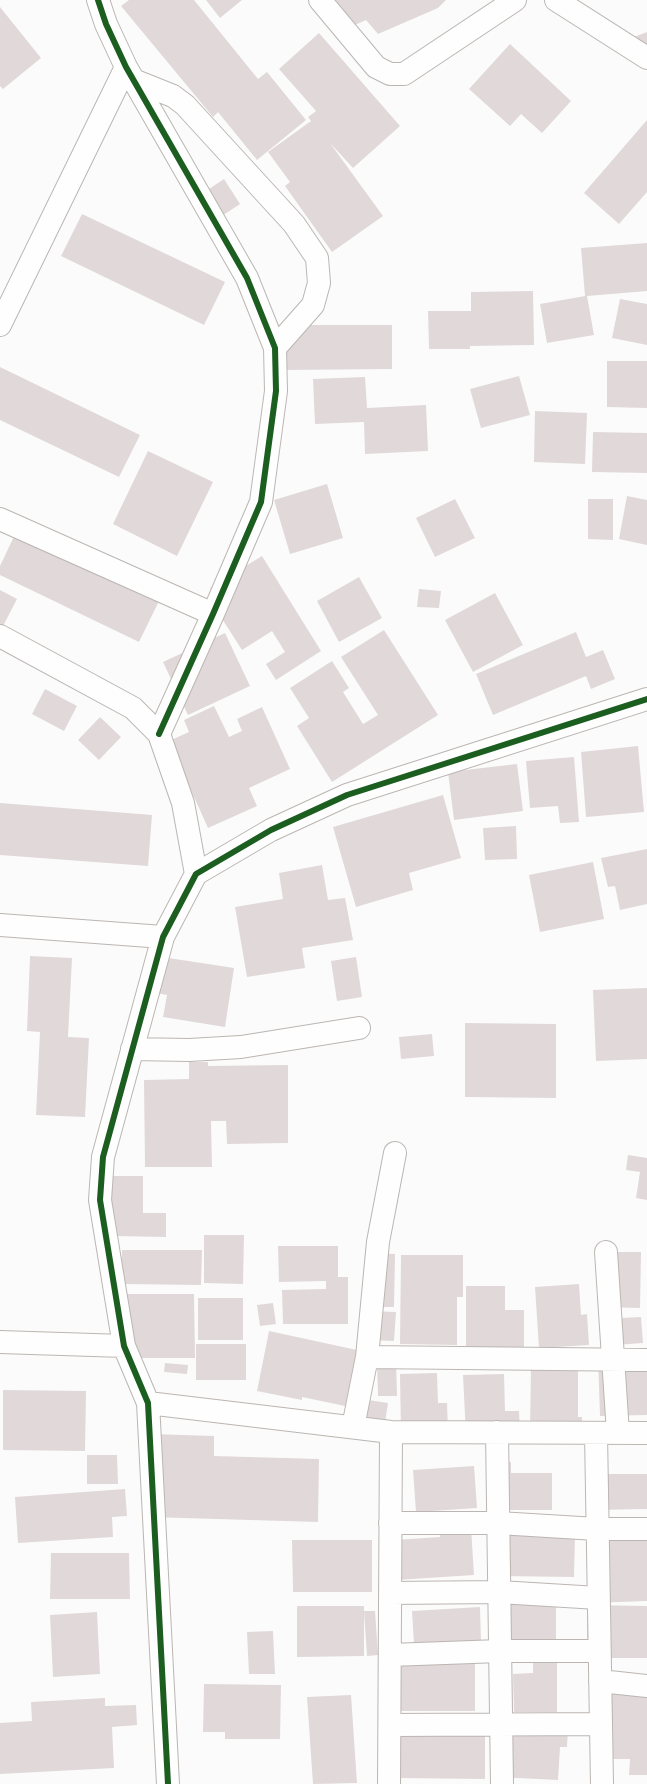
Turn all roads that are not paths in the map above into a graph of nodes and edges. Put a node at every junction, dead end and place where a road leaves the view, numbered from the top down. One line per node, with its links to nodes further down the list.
1 (98, 0): 6 (street)
2 (320, 0): 3 (street)
3 (515, 0)
4 (556, 0): 5 (street)
5 (647, 58)
6 (130, 74): 7 (street); 9 (street); 9 (street)
7 (7, 293): 8 (street)
8 (0, 325)
9 (275, 348): 11 (street)
10 (0, 519): 11 (street)
11 (213, 614): 14 (street)
12 (0, 636): 14 (street)
13 (647, 699): 15 (street)
14 (159, 734): 15 (street)
15 (196, 874): 17 (street)
16 (0, 925): 17 (street)
17 (163, 936): 19 (street)
18 (359, 1028): 19 (street)
19 (132, 1049): 23 (street)
20 (395, 1153): 24 (street)
21 (606, 1252): 26 (street)
22 (0, 1342): 23 (street)
23 (124, 1346): 27 (street)
24 (367, 1357): 26 (street); 28 (street)
25 (647, 1360): 26 (street)
26 (614, 1361): 32 (street)
27 (148, 1403): 28 (street); 49 (street)
28 (353, 1427): 29 (street)
29 (391, 1432): 30 (street); 34 (street)
30 (496, 1432): 31 (street); 35 (street)
31 (596, 1433): 32 (street); 36 (street)
32 (618, 1433): 33 (street)
33 (647, 1433)
34 (390, 1523): 35 (street); 39 (street)
35 (498, 1523): 36 (street); 38 (street)
36 (597, 1529): 37 (street); 40 (street)
37 (647, 1529)
38 (499, 1592): 39 (street); 40 (street); 41 (street)
39 (390, 1593): 43 (street)
40 (598, 1598): 42 (street)
41 (500, 1651): 42 (street); 43 (street); 48 (street)
42 (599, 1651): 44 (street)
43 (390, 1655): 47 (street)
44 (600, 1682): 45 (street); 46 (street)
45 (647, 1686)
46 (600, 1724): 48 (street); 52 (street)
47 (390, 1725): 48 (street); 50 (street)
48 (501, 1726): 51 (street)
49 (168, 1784)
50 (390, 1784)
51 (502, 1784)
52 (602, 1784)

